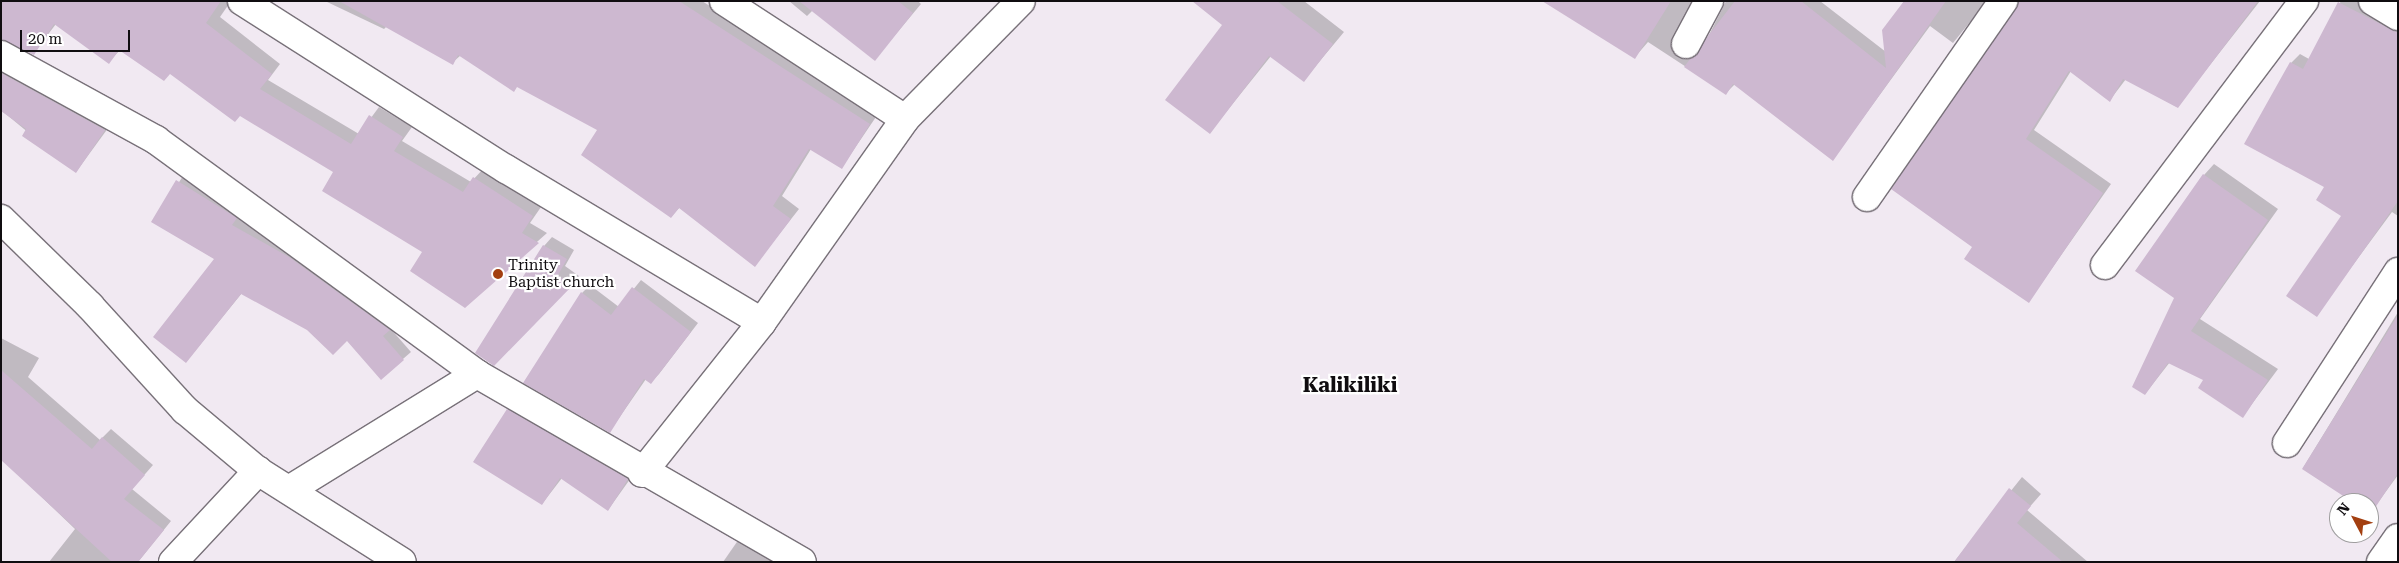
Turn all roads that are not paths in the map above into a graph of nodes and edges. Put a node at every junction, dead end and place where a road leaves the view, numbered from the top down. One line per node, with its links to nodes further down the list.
1 (242, 1): 16 (street)
2 (724, 1): 11 (street)
3 (1021, 1): 11 (street)
4 (1710, 1): 9 (street)
5 (2003, 1): 12 (street)
6 (2304, 1): 14 (street)
7 (2373, 1): 8 (street)
8 (2398, 16)
9 (1686, 44)
10 (1, 55): 17 (street)
11 (905, 119): 16 (street)
12 (1867, 197)
13 (1, 219): 19 (street)
14 (2105, 264)
15 (2398, 272): 18 (street)
16 (762, 322): 20 (street)
17 (477, 374): 20 (street); 21 (street)
18 (2287, 443)
19 (258, 471): 21 (street); 23 (street)
20 (642, 473): 25 (street)
21 (289, 490): 24 (street)
22 (2398, 538): 26 (street)
23 (173, 562)
24 (402, 562)
25 (802, 562)
26 (2381, 562)

